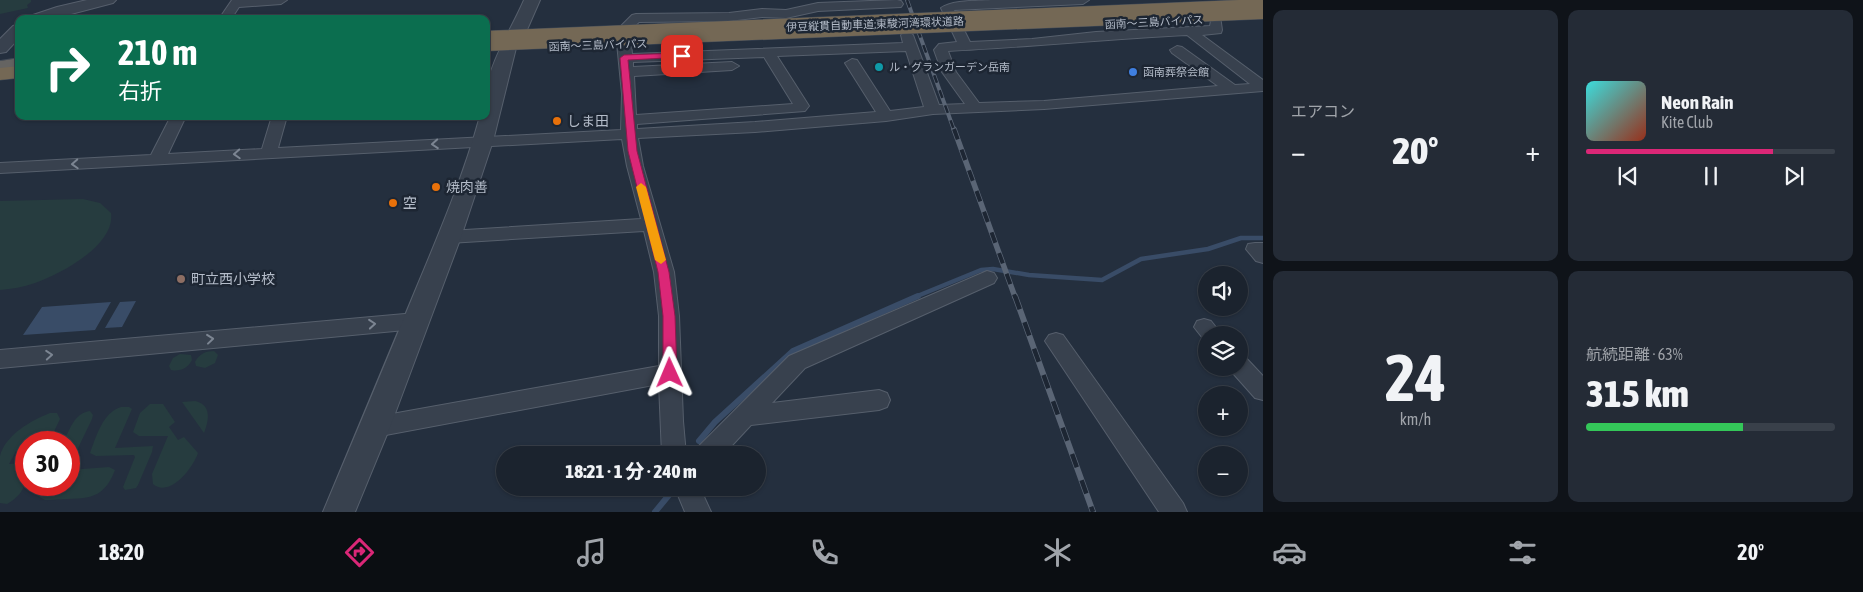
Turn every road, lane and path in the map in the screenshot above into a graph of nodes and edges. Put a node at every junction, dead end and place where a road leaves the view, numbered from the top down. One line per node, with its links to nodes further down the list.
1 (108, 0): 12 (street)
2 (281, 0): 6 (street)
3 (532, 0): 20 (street)
4 (1072, 0): 5 (street); 11 (street)
5 (1083, 0)
6 (237, 2): 13 (street)
7 (897, 2): 22 (street); 27 (street)
8 (1187, 2): 9 (highway, 函南～三島バイパス); 11 (highway, 函南～三島バイパス)
9 (1263, 2)
10 (1263, 9): 21 (highway, 伊豆縦貫自動車道;東駿河湾環状道路, bridge)
11 (1030, 10): 15 (highway, 函南～三島バイパス); 23 (street)
12 (48, 15)
13 (228, 15)
14 (1263, 16): 15 (highway, 函南～三島バイパス)
15 (1216, 19): 18 (street)
16 (15, 24): 24 (street)
17 (796, 29): 27 (highway, 函南～三島バイパス)
18 (1189, 32): 23 (street); 36 (street)
19 (490, 35): 20 (highway, 函南～三島バイパス)
20 (513, 40): 25 (highway, 函南～三島バイパス); 27 (highway, 函南～三島バイパス); 39 (street)
21 (490, 41)
22 (911, 46): 28 (street); 38 (street)
23 (965, 46): 37 (street)
24 (0, 48)
25 (490, 48)
26 (1177, 50): 36 (street)
27 (624, 51): 28 (street); 44 (street)
28 (766, 52): 44 (street)
29 (852, 63): 40 (street)
30 (15, 65): 31 (highway)
31 (0, 67)
32 (15, 72): 33 (highway)
33 (0, 74)
34 (15, 79): 35 (highway)
35 (0, 81)
36 (1231, 90): 37 (street)
37 (974, 107): 38 (street)
38 (933, 110): 40 (street)
39 (490, 113)
40 (886, 116): 44 (street)
41 (177, 120): 47 (street)
42 (279, 120): 46 (street)
43 (488, 120): 45 (street)
44 (630, 127): 45 (street); 49 (street)
45 (483, 141): 46 (street, one-way to 46); 50 (street)
46 (269, 152): 47 (street, one-way to 47)
47 (158, 159): 48 (street, one-way to 48)
48 (0, 168)
49 (652, 224): 50 (street); 57 (street)
50 (449, 237): 54 (street)
51 (1263, 249): 52 (street)
52 (1263, 256)
53 (987, 278): 61 (street)
54 (416, 321): 56 (street, one-way to 54); 62 (street)
55 (1056, 342): 68 (street)
56 (0, 359)
57 (670, 373): 62 (street); 63 (street)
58 (1248, 375): 59 (street)
59 (1263, 391)
60 (879, 400): 61 (street)
61 (744, 416): 64 (street)
62 (375, 427): 66 (street)
63 (673, 446)
64 (716, 446)
65 (691, 496): 67 (street)
66 (339, 512)
67 (698, 512)
68 (1174, 512)

